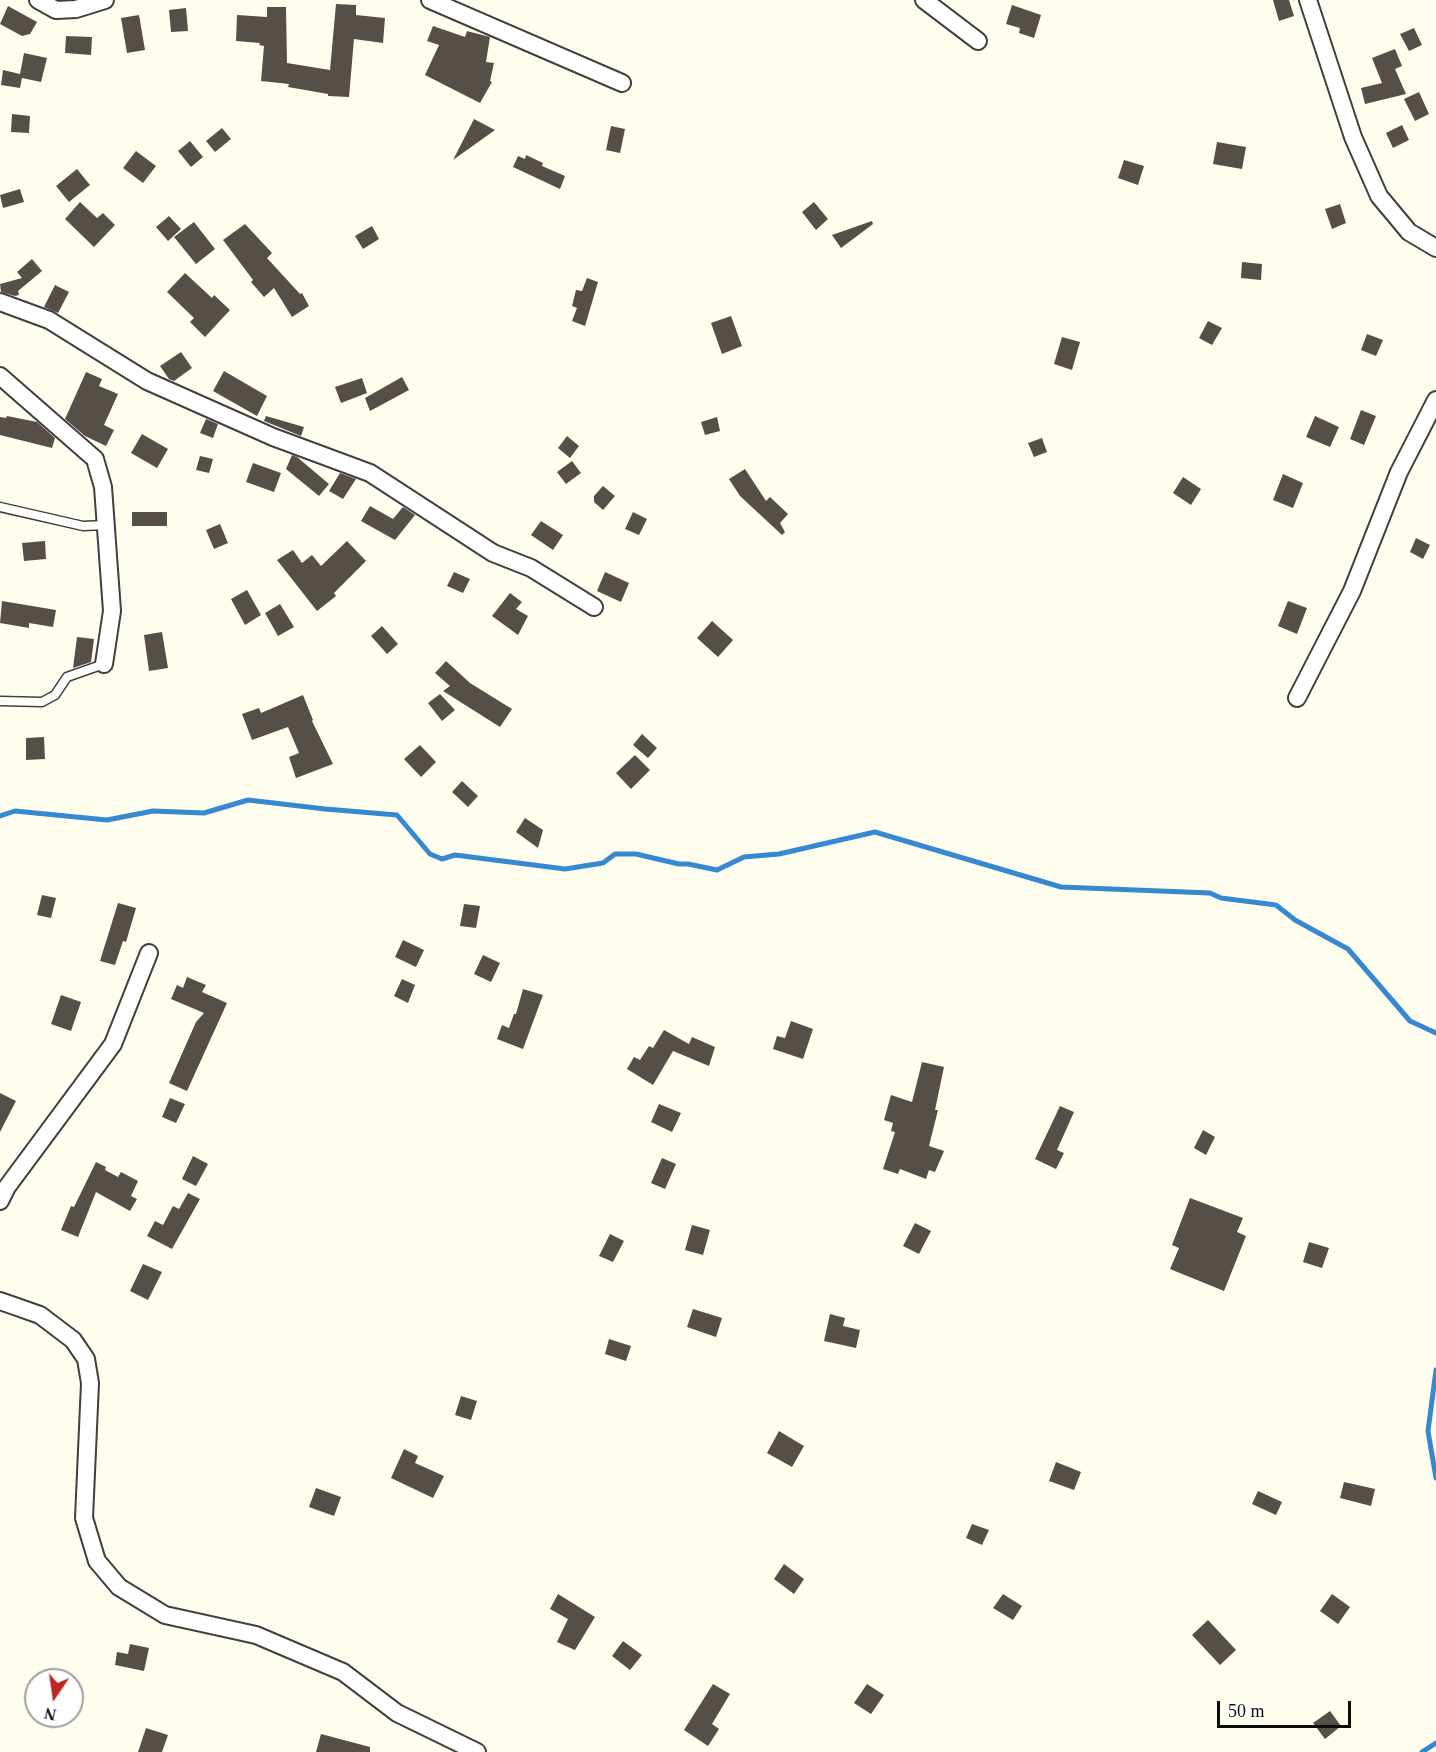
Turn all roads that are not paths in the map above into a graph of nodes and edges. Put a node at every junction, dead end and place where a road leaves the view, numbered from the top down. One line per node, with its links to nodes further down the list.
1 (38, 0): 2 (street)
2 (105, 0)
3 (429, 0): 7 (street)
4 (924, 0): 6 (street)
5 (1308, 0): 8 (street)
6 (978, 41)
7 (621, 83)
8 (1436, 248)
9 (0, 302): 14 (street)
10 (0, 376): 13 (street)
11 (1436, 400): 16 (street)
12 (0, 507): 13 (lane)
13 (106, 525): 15 (street)
14 (594, 607)
15 (104, 664): 17 (lane)
16 (1297, 698)
17 (0, 701)
18 (149, 953): 19 (street)
19 (0, 1201)
20 (0, 1301): 21 (street)
21 (477, 1752)

